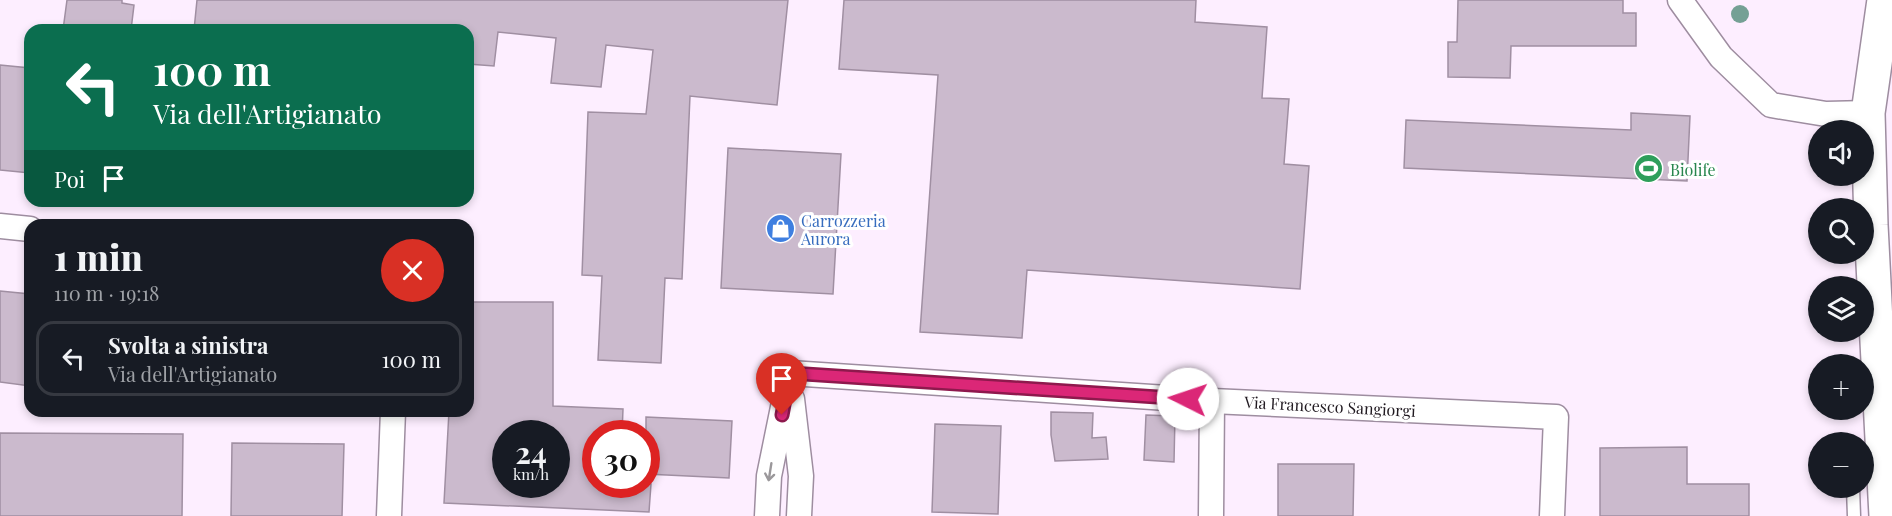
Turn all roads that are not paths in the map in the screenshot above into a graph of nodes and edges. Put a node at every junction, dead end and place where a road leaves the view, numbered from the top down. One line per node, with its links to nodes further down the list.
1 (1680, 0): 3 (street)
2 (1884, 0): 3 (street)
3 (1868, 113): 16 (street)
4 (0, 225): 5 (street)
5 (24, 228)
6 (790, 373): 7 (street, Via Francesco Sangiorgi); 11 (street, one-way to 11); 12 (street)
7 (1212, 401): 13 (street); 14 (street, Via Francesco Sangiorgi)
8 (393, 417): 10 (street)
9 (1853, 498): 15 (lane)
10 (389, 516)
11 (767, 516)
12 (799, 516)
13 (1211, 516)
14 (1552, 516)
15 (1854, 516)
16 (1886, 516)

